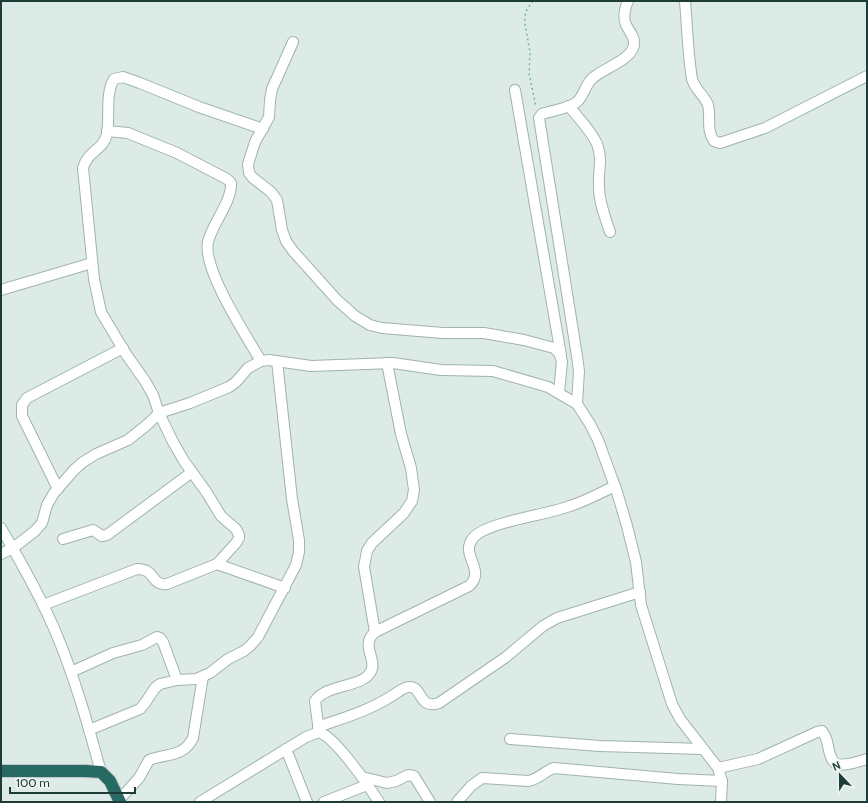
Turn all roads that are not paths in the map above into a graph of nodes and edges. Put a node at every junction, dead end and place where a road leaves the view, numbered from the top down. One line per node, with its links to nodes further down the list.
1 (628, 1): 6 (street)
2 (685, 1): 4 (street)
3 (293, 42): 7 (street)
4 (867, 76)
5 (515, 90): 15 (street)
6 (569, 106): 9 (street); 18 (street)
7 (263, 129): 8 (street); 15 (street)
8 (107, 131): 10 (street); 13 (street)
9 (610, 232)
10 (92, 263): 11 (street); 12 (street)
11 (1, 290)
12 (123, 348): 19 (street); 22 (street)
13 (261, 361): 14 (street); 19 (street)
14 (277, 361): 16 (street); 28 (street)
15 (562, 361): 17 (street)
16 (387, 363): 17 (street); 31 (street)
17 (559, 393): 18 (street)
18 (577, 404): 21 (street)
19 (159, 413): 20 (street); 22 (street)
20 (192, 472): 24 (street); 27 (street)
21 (615, 486): 29 (street); 31 (street)
22 (58, 489): 25 (street)
23 (1, 528): 25 (street)
24 (63, 539)
25 (13, 548): 26 (street); 30 (street)
26 (1, 554)
27 (217, 564): 28 (street); 30 (street)
28 (285, 588): 33 (street)
29 (640, 592): 35 (street); 39 (street)
30 (43, 605): 32 (street)
31 (375, 632): 35 (street)
32 (71, 672): 34 (street); 36 (street)
33 (203, 676): 34 (street); 46 (street)
34 (177, 680): 36 (street)
35 (318, 729): 38 (street); 44 (street)
36 (89, 730): 43 (street)
37 (510, 739): 39 (street)
38 (286, 749): 47 (street); 48 (street)
39 (703, 749): 41 (street)
40 (867, 759): 41 (street)
41 (718, 768): 45 (street)
42 (1, 771): 43 (highway)
43 (101, 772): 46 (highway)
44 (365, 781): 49 (street); 50 (street); 51 (street)
45 (722, 781): 52 (street); 53 (street)
46 (119, 801)
47 (200, 802)
48 (307, 802)
49 (324, 802)
50 (378, 802)
51 (430, 802)
52 (457, 802)
53 (721, 802)

